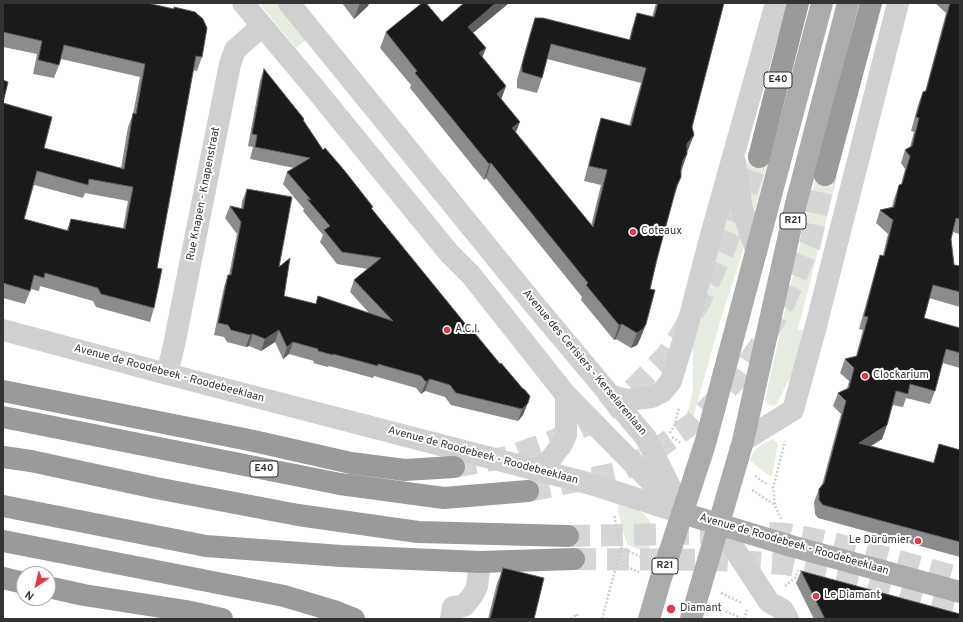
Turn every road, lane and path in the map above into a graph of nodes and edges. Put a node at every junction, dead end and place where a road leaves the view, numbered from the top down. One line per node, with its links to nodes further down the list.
1 (243, 3): 9 (street)
2 (289, 3): 10 (street, Avenue des Cerisiers - Kerselarenlaan)
3 (776, 3): 12 (street)
4 (798, 3): 13 (highway, E40)
5 (822, 3): 15 (main road, R21)
6 (848, 3): 23 (main road, R21)
7 (871, 3): 14 (highway)
8 (898, 3): 21 (street)
9 (262, 26): 11 (street); 17 (street, Rue Knapen - Knapenstraat)
10 (339, 64): 11 (street); 20 (street, Avenue des Cerisiers - Kerselarenlaan)
11 (312, 85): 19 (street)
12 (734, 155): 15 (street); 20 (street)
13 (759, 157)
14 (826, 175)
15 (756, 250): 31 (main road, R21)
16 (3, 330): 17 (street, Avenue de Roodebeek - Roodebeeklaan)
17 (167, 374): 26 (street, Avenue de Roodebeek - Roodebeeklaan)
18 (3, 391): 25 (highway, E40)
19 (566, 395): 26 (street); 31 (street)
20 (609, 395): 31 (street, Avenue des Cerisiers - Kerselarenlaan)
21 (793, 410): 23 (street); 29 (path)
22 (3, 417): 27 (highway, E40)
23 (743, 441): 32 (main road, R21)
24 (3, 456): 33 (highway)
25 (454, 467)
26 (537, 470): 28 (street, Avenue de Roodebeek - Roodebeeklaan)
27 (528, 491)
28 (613, 491): 31 (street, Avenue de Roodebeek - Roodebeeklaan); 53 (path)
29 (775, 505)
30 (3, 506): 36 (highway)
31 (682, 513): 32 (main road, Avenue de Roodebeek - Roodebeeklaan); 54 (main road, R21)
32 (718, 524): 43 (main road, Avenue de Roodebeek - Roodebeeklaan); 44 (street); 55 (main road, R21)
33 (568, 536)
34 (3, 541): 49 (highway)
35 (574, 559): 36 (highway)
36 (480, 562): 50 (street)
37 (623, 565): 39 (path)
38 (798, 568): 44 (path)
39 (643, 573)
40 (3, 578): 41 (highway)
41 (16, 581)
42 (56, 590): 48 (highway)
43 (960, 592)
44 (773, 603): 56 (street)
45 (712, 605): 47 (path)
46 (748, 606): 47 (path)
47 (743, 618)
48 (222, 619)
49 (354, 619)
50 (452, 619)
51 (570, 619): 52 (path)
52 (577, 619)
53 (602, 619)
54 (649, 619)
55 (691, 619)
56 (788, 619)

